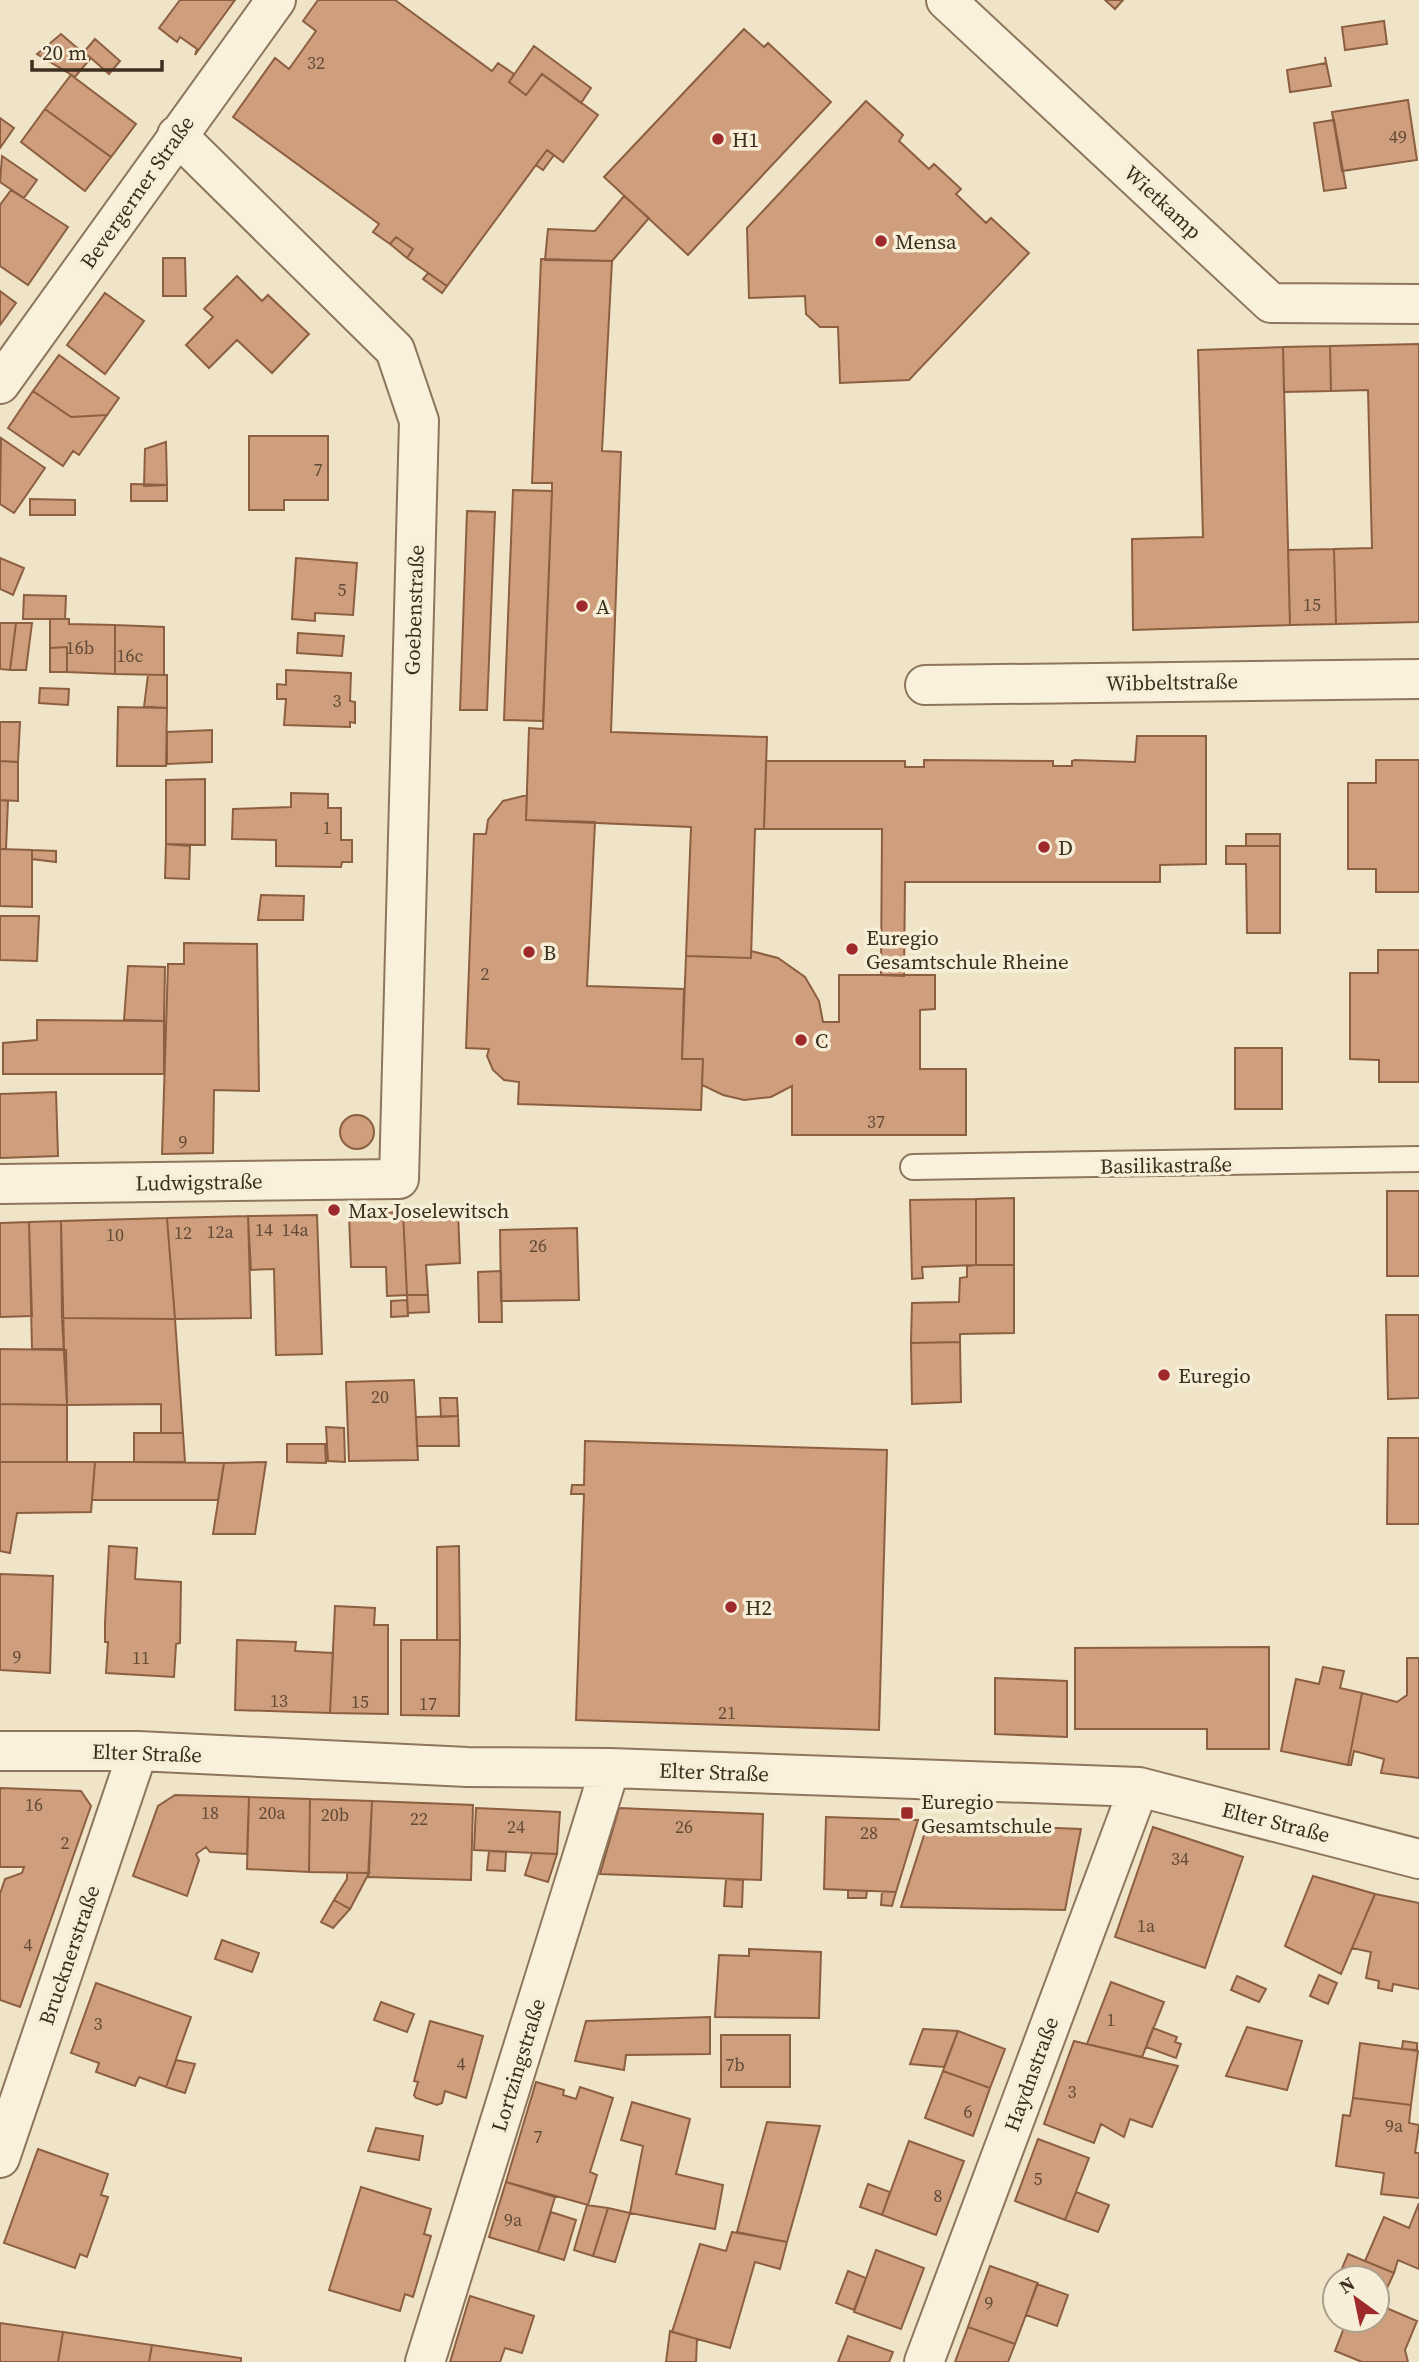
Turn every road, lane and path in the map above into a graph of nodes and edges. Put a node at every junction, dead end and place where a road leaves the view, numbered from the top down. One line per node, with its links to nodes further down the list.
1 (276, 0): 3 (street, Bevergerner Straße)
2 (946, 0): 4 (street, Wietkamp)
3 (177, 135): 5 (street, Bevergerner Straße); 10 (street, Goebenstraße)
4 (1419, 304)
5 (0, 384)
6 (1419, 679): 7 (street, Wibbeltstraße)
7 (925, 685)
8 (1419, 1158): 9 (lane, Basilikastraße)
9 (913, 1167)
10 (399, 1179): 11 (street, Ludwigstraße)
11 (0, 1184)
12 (0, 1751): 13 (street, Elter Straße)
13 (138, 1751): 14 (street, Elter Straße); 17 (street, Brucknerstraße)
14 (610, 1768): 15 (street, Elter Straße); 18 (street, Lortzingstraße)
15 (1139, 1787): 16 (street, Elter Straße); 19 (street, Haydnstraße)
16 (1419, 1859)
17 (0, 2158)
18 (425, 2362)
19 (924, 2362)

